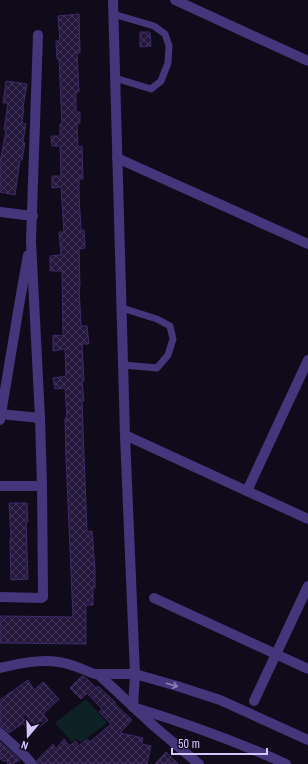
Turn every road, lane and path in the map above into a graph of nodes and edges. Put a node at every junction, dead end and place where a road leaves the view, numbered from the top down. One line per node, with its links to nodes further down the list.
1 (113, 0): 3 (street)
2 (175, 0): 5 (street)
3 (113, 14): 6 (street); 6 (lane)
4 (38, 35): 9 (street)
5 (308, 60)
6 (115, 78): 7 (street)
7 (117, 158): 11 (street); 12 (street)
8 (0, 212): 9 (street)
9 (33, 216): 10 (street)
10 (31, 242): 15 (street); 16 (street)
11 (308, 244)
12 (122, 308): 14 (street); 14 (lane)
13 (308, 360): 20 (street)
14 (123, 365): 17 (street)
15 (0, 416): 16 (street)
16 (40, 418): 19 (street)
17 (125, 435): 20 (street); 29 (street)
18 (0, 486): 19 (street)
19 (42, 486): 23 (street)
20 (247, 491): 21 (street)
21 (308, 519)
22 (308, 586): 25 (street)
23 (0, 597)
24 (154, 598): 25 (street)
25 (276, 654): 27 (street); 30 (street)
26 (0, 668): 28 (street)
27 (308, 669)
28 (98, 674): 29 (street); 31 (street)
29 (135, 674): 31 (street); 33 (street, one-way to 33)
30 (254, 701)
31 (133, 707): 34 (street); 36 (street)
32 (0, 733): 35 (street)
33 (308, 740)
34 (192, 762)
35 (32, 764)
36 (286, 764)

